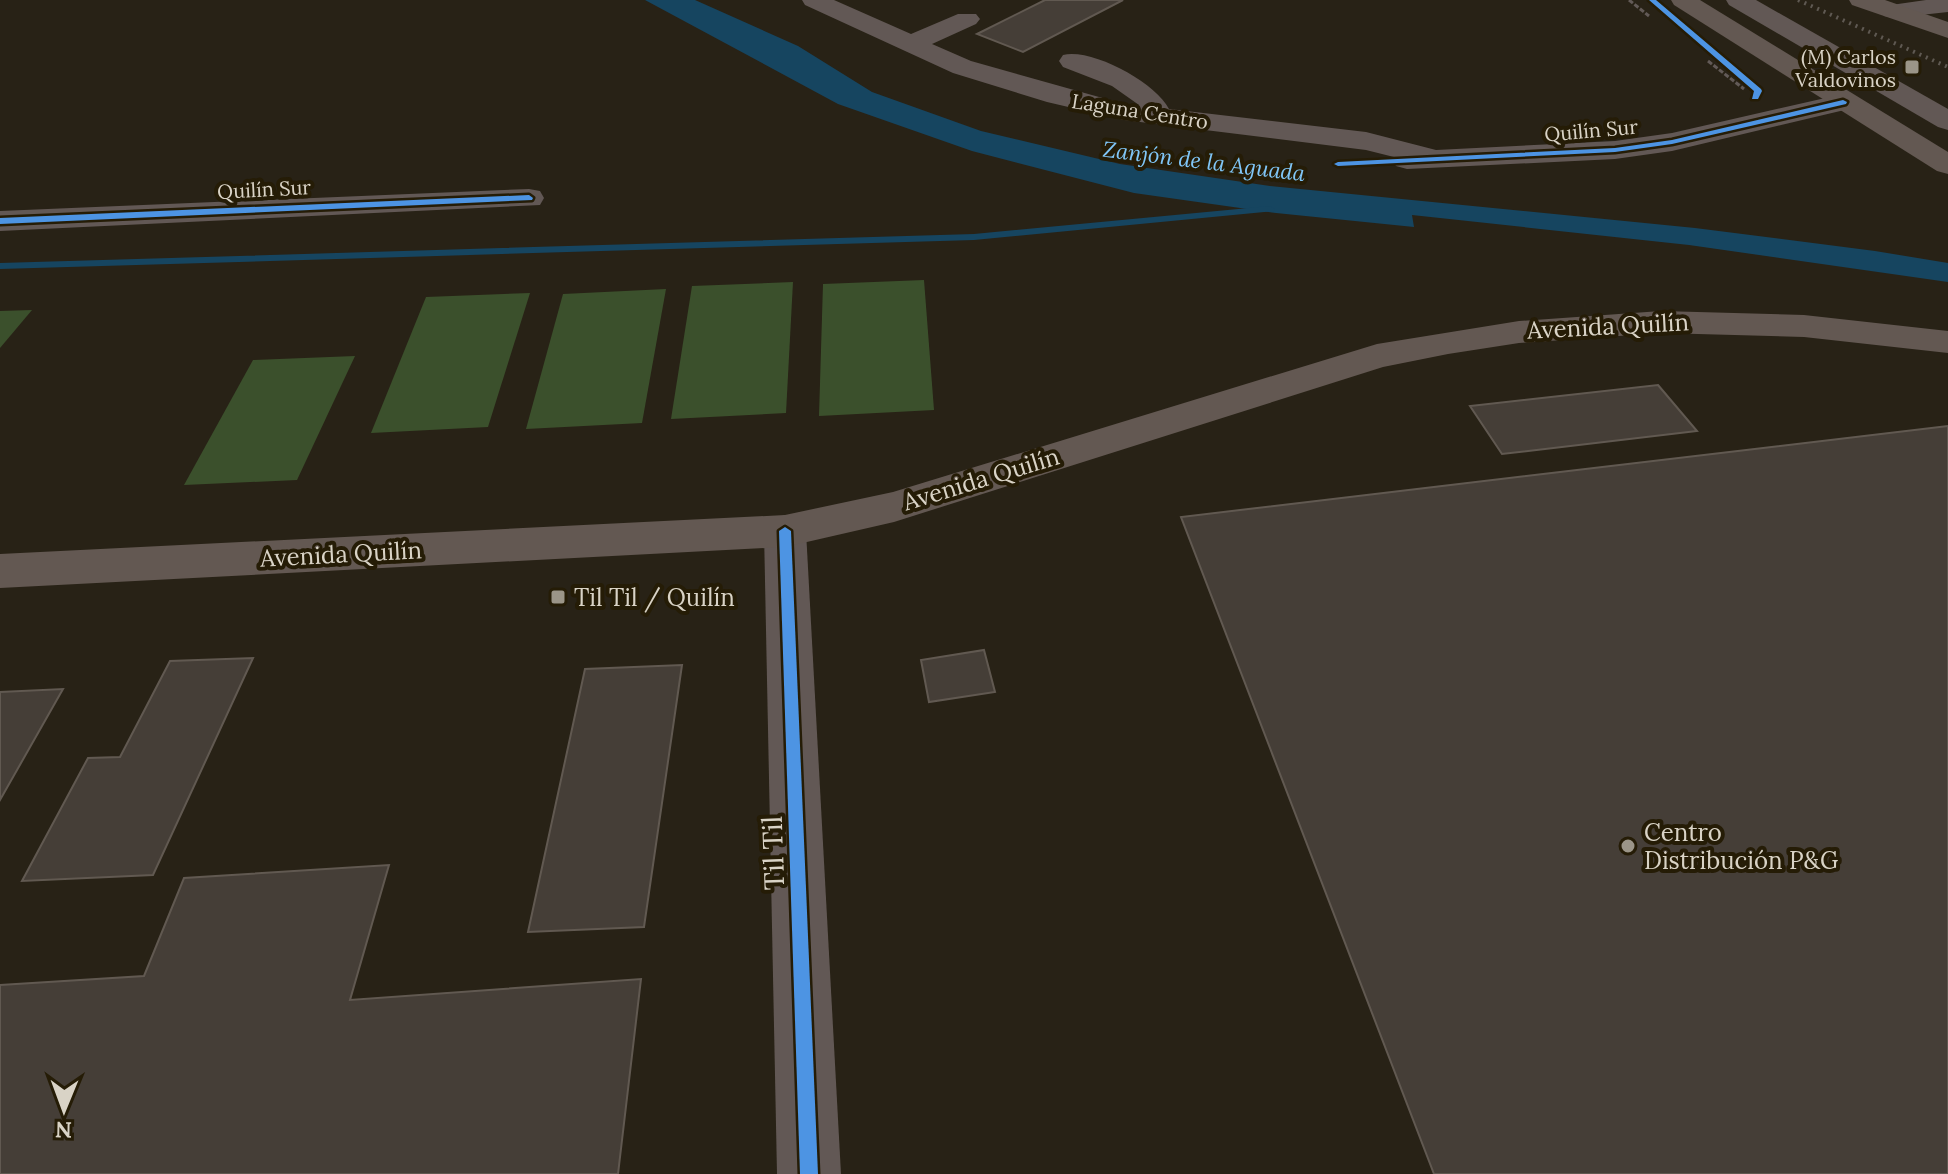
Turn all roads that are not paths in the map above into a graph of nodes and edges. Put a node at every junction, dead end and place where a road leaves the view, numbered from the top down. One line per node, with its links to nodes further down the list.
1 (814, 0): 11 (street, Laguna Centro)
2 (1683, 0): 9 (main road)
3 (1738, 0): 16 (street)
4 (1770, 0): 14 (street)
5 (1861, 0): 7 (main road)
6 (1948, 5): 7 (street)
7 (1893, 11): 10 (main road)
8 (967, 19): 11 (street)
9 (1718, 23): 13 (main road)
10 (1948, 30)
11 (911, 44): 15 (street, Laguna Centro)
12 (1072, 61): 15 (street)
13 (1843, 102): 17 (street, Quilín Sur); 19 (main road)
14 (1948, 103)
15 (1158, 117): 17 (street, Laguna Centro)
16 (1948, 121)
17 (1434, 158): 18 (street, Quilín Sur)
18 (1338, 164)
19 (1948, 165)
20 (529, 198): 21 (street, Quilín Sur)
21 (0, 221)
22 (1948, 325): 23 (main road)
23 (1873, 330): 24 (main road, Avenida Quilín); 25 (main road, Avenida Quilín)
24 (1948, 342)
25 (785, 531): 26 (main road, Avenida Quilín); 27 (street, Til Til)
26 (0, 571)
27 (809, 1174)

